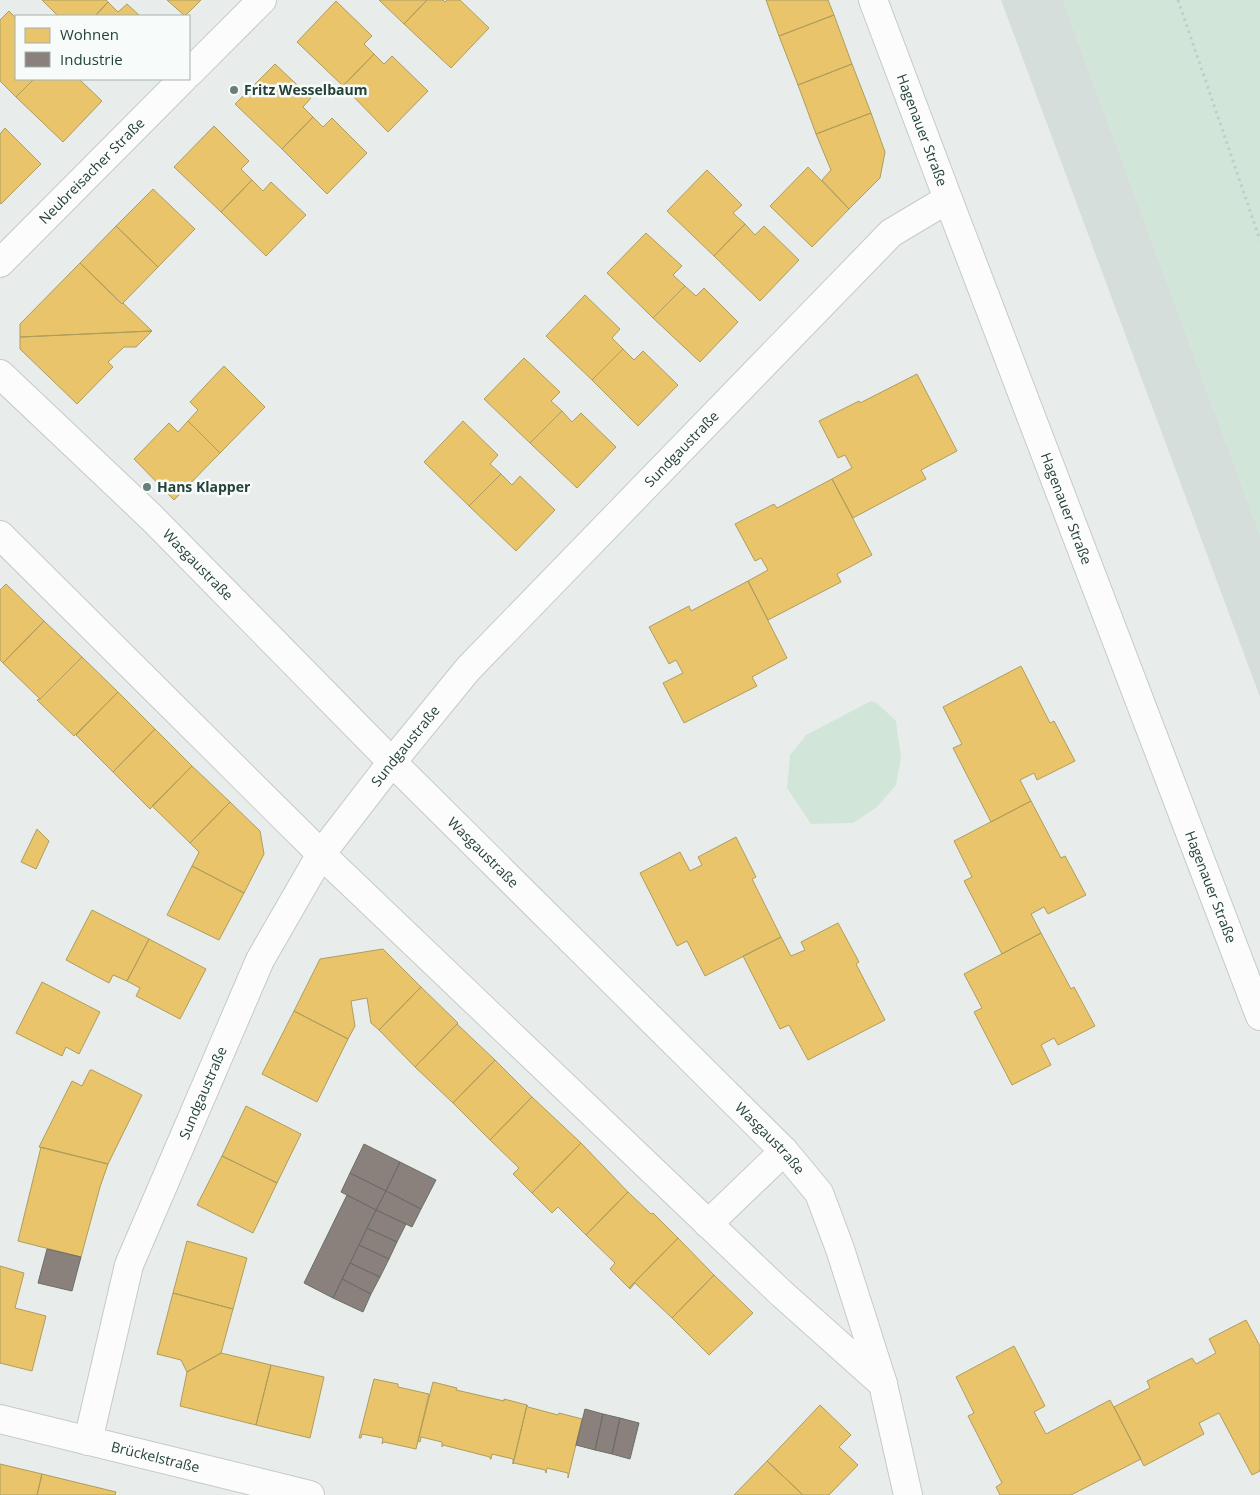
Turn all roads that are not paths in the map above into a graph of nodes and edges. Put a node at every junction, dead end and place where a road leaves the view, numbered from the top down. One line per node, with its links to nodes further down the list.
1 (262, 0): 3 (street)
2 (873, 0): 5 (street, Hagenauer Straße)
3 (190, 72)
4 (182, 80): 6 (street, Neubreisacher Straße)
5 (948, 199): 9 (street, Sundgaustraße); 11 (street, Hagenauer Straße)
6 (0, 263)
7 (0, 374): 9 (street, Wasgaustraße)
8 (0, 535): 10 (street)
9 (392, 762): 10 (street, Sundgaustraße); 12 (street, Wasgaustraße)
10 (321, 854): 13 (street); 16 (street, Sundgaustraße)
11 (1260, 1016)
12 (784, 1151): 13 (street); 14 (street, Wasgaustraße)
13 (708, 1224): 14 (street)
14 (883, 1384): 18 (street, Wasgaustraße)
15 (0, 1419): 16 (street, Brückelstraße)
16 (88, 1441): 17 (street, Brückelstraße)
17 (310, 1495)
18 (908, 1495)

